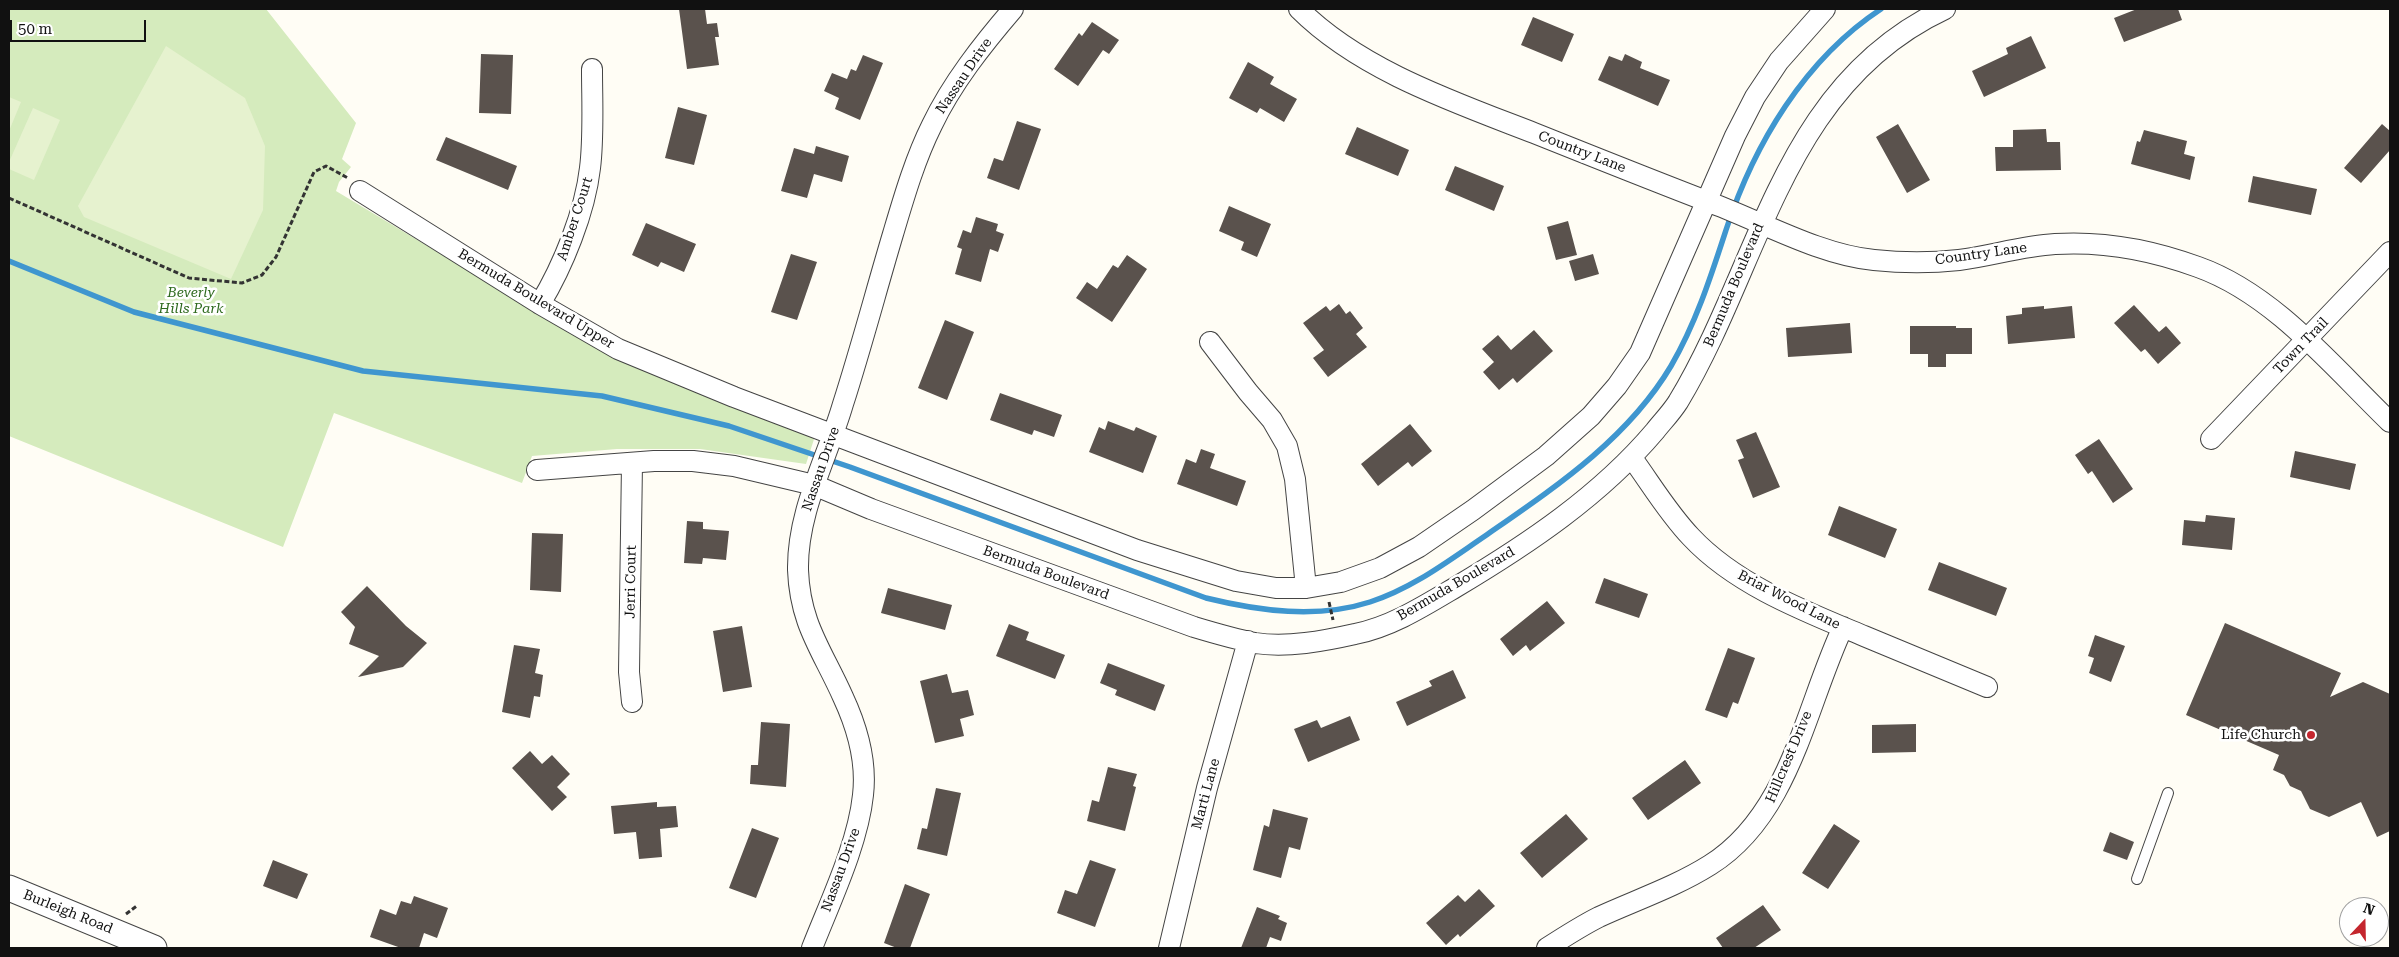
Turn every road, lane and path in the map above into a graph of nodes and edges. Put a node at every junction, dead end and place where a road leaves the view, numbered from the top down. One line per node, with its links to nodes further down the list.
1 (1013, 9): 15 (street, Nassau Drive)
2 (1300, 9): 8 (street, Country Lane)
3 (1825, 9): 8 (street)
4 (1945, 9): 9 (street, Bermuda Boulevard)
5 (592, 69): 11 (street, Amber Court)
6 (360, 191): 7 (path); 11 (street, Bermuda Boulevard Upper)
7 (9, 198)
8 (1715, 204): 9 (street, Country Lane); 21 (street)
9 (1753, 220): 12 (street, Country Lane); 17 (street, Bermuda Boulevard)
10 (2390, 252): 12 (street, Town Trail)
11 (540, 304): 15 (street, Bermuda Boulevard Upper)
12 (2307, 340): 14 (street, Country Lane); 16 (street, Town Trail)
13 (1210, 342): 21 (street)
14 (2390, 422)
15 (831, 439): 20 (street, Nassau Drive); 21 (street)
16 (2210, 439)
17 (1632, 458): 24 (street, Briar Wood Lane); 25 (street, Bermuda Boulevard)
18 (632, 463): 19 (street, Bermuda Boulevard); 20 (street, Bermuda Boulevard); 27 (street, Jerri Court)
19 (537, 470)
20 (818, 476): 25 (street, Bermuda Boulevard); 32 (street, Nassau Drive)
21 (1306, 588)
22 (1327, 593): 23 (path)
23 (1335, 627)
24 (1843, 627): 26 (street, Briar Wood Lane); 34 (street, Hillcrest Drive)
25 (1248, 641): 33 (street, Marti Lane)
26 (1986, 687)
27 (632, 702)
28 (2168, 793): 29 (lane)
29 (2138, 878)
30 (9, 888): 31 (street, Burleigh Road)
31 (154, 948)
32 (812, 948)
33 (1169, 948)
34 (1547, 948)

